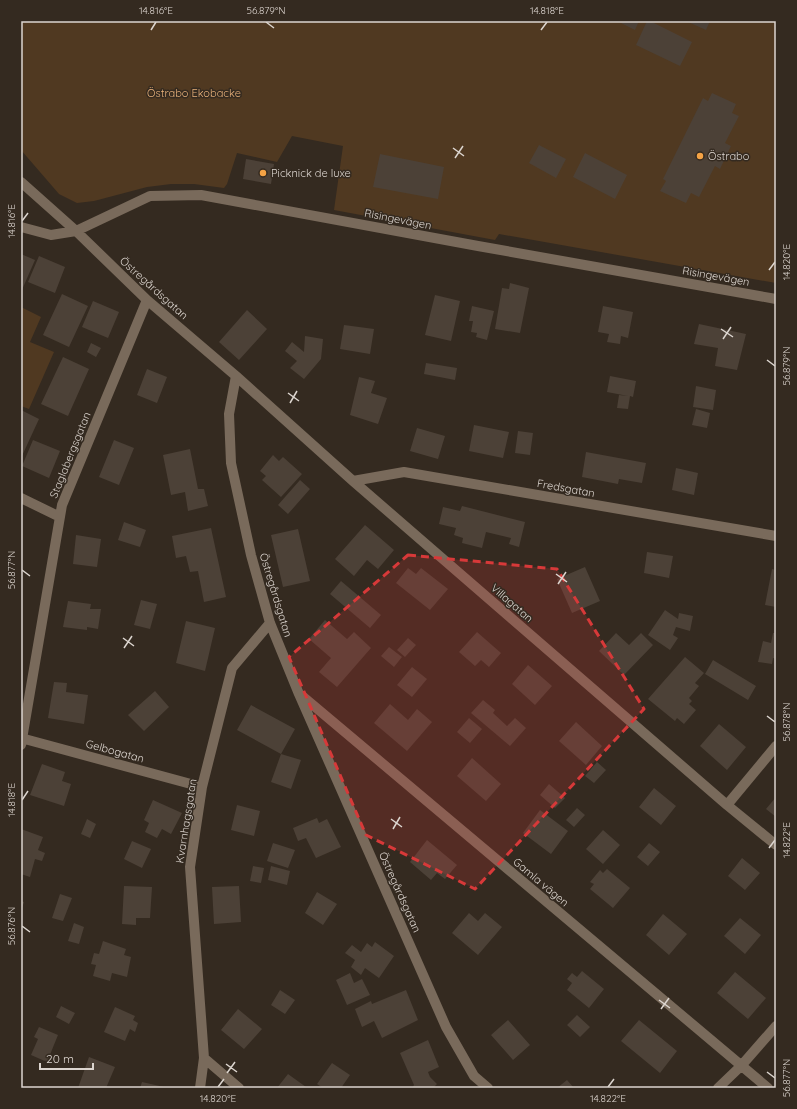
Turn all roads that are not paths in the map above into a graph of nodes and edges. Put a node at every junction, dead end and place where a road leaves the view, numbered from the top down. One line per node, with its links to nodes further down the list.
1 (21, 182): 3 (street, Östregårdsgatan)
2 (21, 227): 3 (street, Risingevägen)
3 (76, 231): 4 (street, Risingevägen); 5 (street, Östregårdsgatan)
4 (776, 299)
5 (147, 300): 6 (street, Östregårdsgatan); 9 (street, Staglabergsgatan)
6 (236, 376): 7 (street, Villagatan); 11 (street, Östregårdsgatan)
7 (353, 481): 10 (street, Fredsgatan); 16 (street, Villagatan)
8 (21, 498): 9 (street)
9 (60, 517): 13 (street, Staglabergsgatan)
10 (776, 536)
11 (270, 623): 12 (street, Östregårdsgatan); 15 (street, Kvarnhagsgatan)
12 (299, 694): 20 (street, Gamla vägen); 23 (street, Östregårdsgatan)
13 (22, 740): 15 (street, Gelbogatan)
14 (776, 746): 16 (street)
15 (202, 787): 19 (street, Kvarnhagsgatan)
16 (727, 805): 17 (street, Villagatan)
17 (776, 845)
18 (776, 1026): 20 (street)
19 (204, 1058): 21 (street, Kvarnhagsgatan); 22 (street)
20 (741, 1066): 24 (street); 25 (street, Gamla vägen)
21 (200, 1088)
22 (239, 1088)
23 (488, 1088)
24 (718, 1088)
25 (768, 1088)

